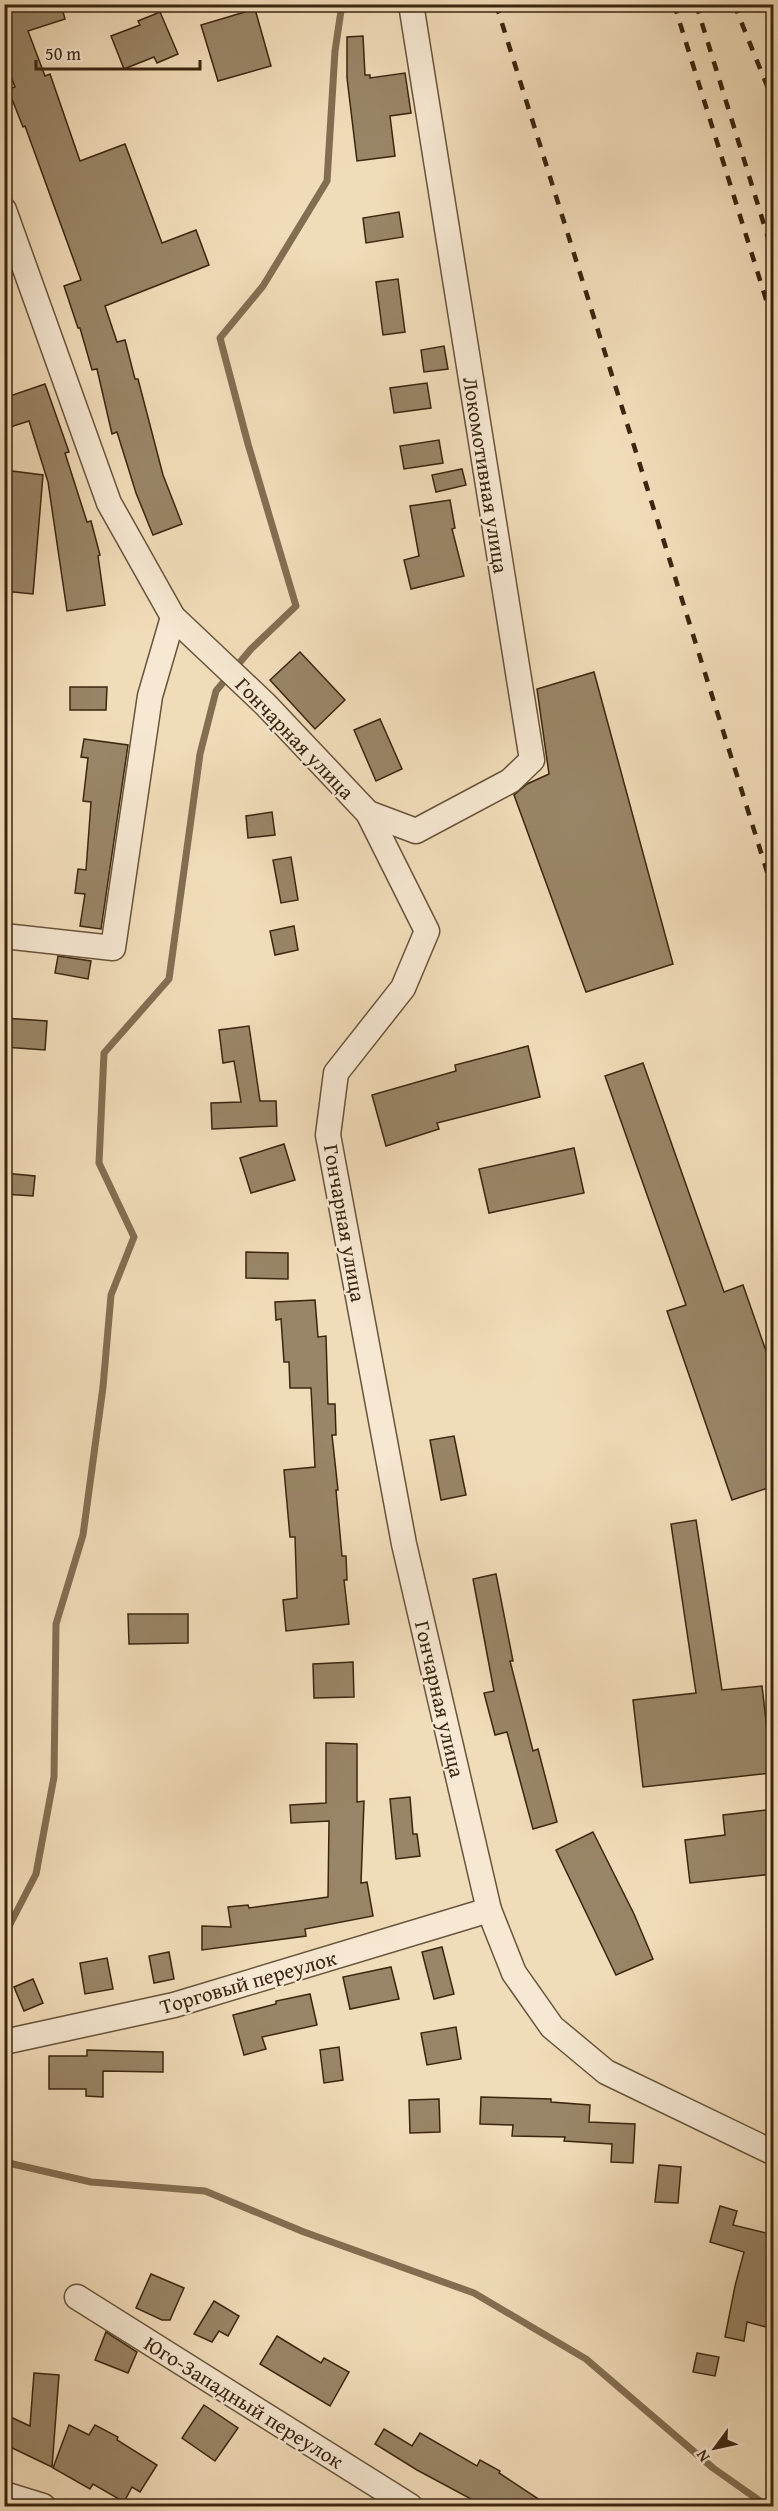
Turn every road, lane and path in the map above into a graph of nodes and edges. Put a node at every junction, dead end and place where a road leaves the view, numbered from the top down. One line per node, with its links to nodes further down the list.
1 (411, 4): 4 (street, Локомотивная улица)
2 (5, 221): 3 (street, Гончарная улица)
3 (173, 617): 4 (street, Гончарная улица); 5 (street)
4 (368, 813): 6 (street, Гончарная улица)
5 (4, 936)
6 (489, 1910): 7 (street, Торговый переулок); 8 (street, Гончарная улица)
7 (4, 2042)
8 (774, 2153)
9 (77, 2297): 12 (street, Юго-Западный переулок)
10 (4, 2494): 11 (street)
11 (42, 2506)
12 (410, 2506)

